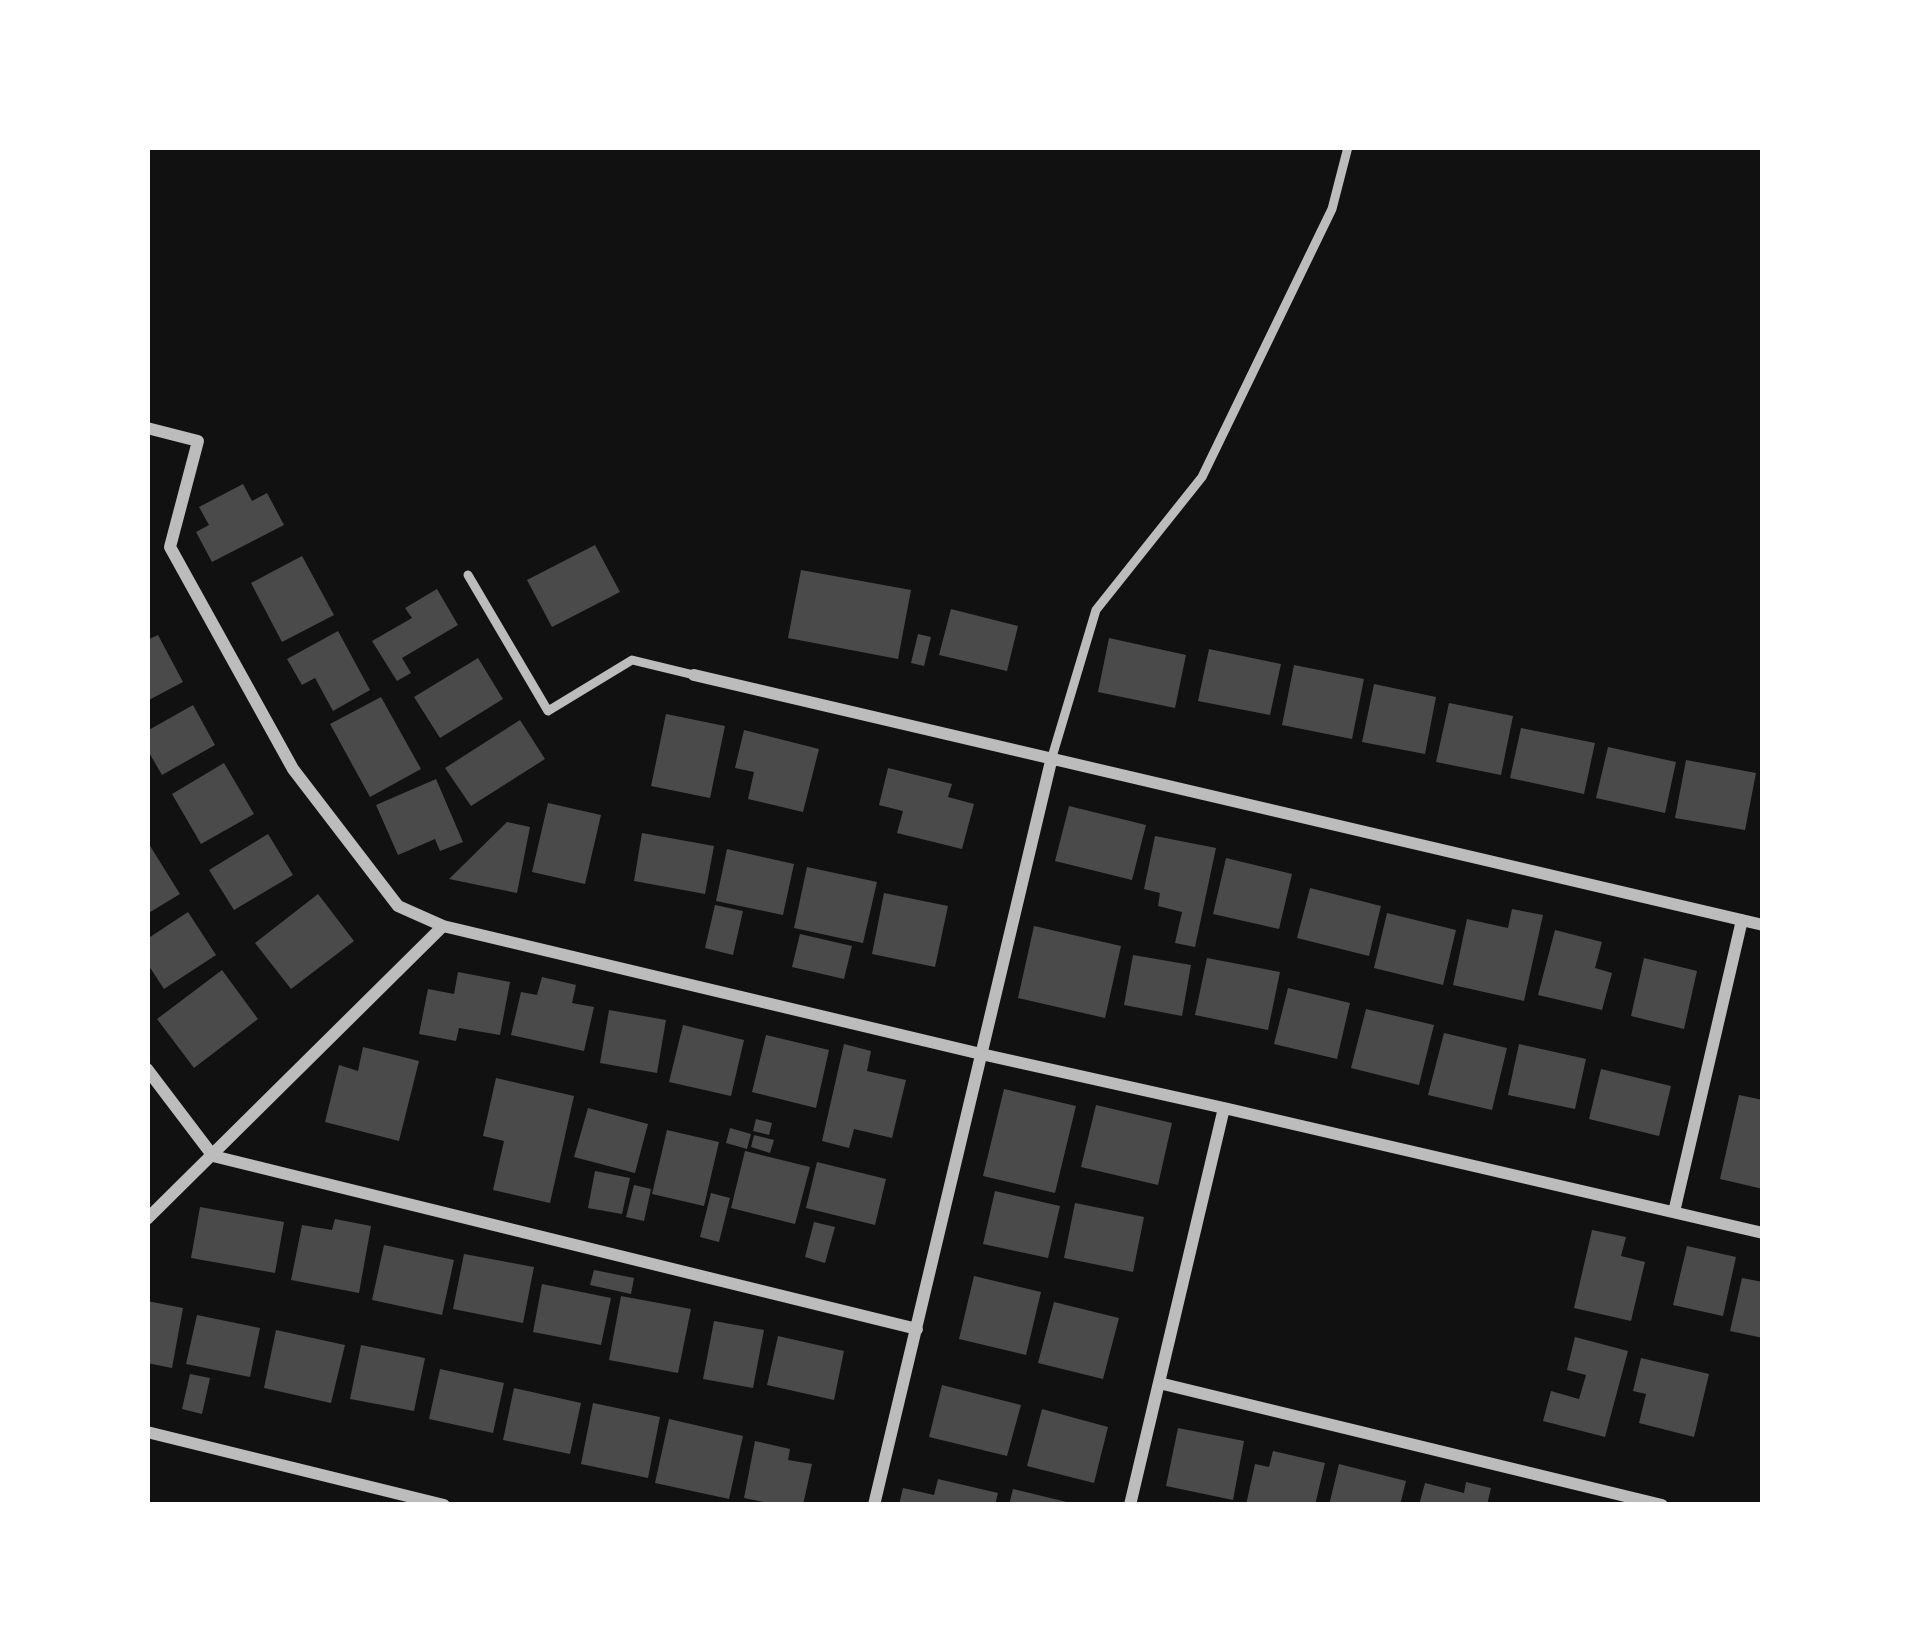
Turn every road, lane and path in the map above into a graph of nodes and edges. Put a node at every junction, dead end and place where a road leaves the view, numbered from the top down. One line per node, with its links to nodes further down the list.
1 (1348, 147): 5 (lane)
2 (147, 428): 8 (street)
3 (468, 575): 4 (lane)
4 (694, 674): 5 (street)
5 (1052, 757): 6 (street); 9 (street)
6 (1742, 920): 7 (street); 13 (street)
7 (1763, 925)
8 (443, 926): 9 (street); 12 (street)
9 (981, 1054): 11 (street); 16 (street)
10 (147, 1069): 12 (street)
11 (1224, 1108): 13 (street); 17 (street)
12 (213, 1156): 14 (street); 16 (street)
13 (1674, 1212): 15 (street)
14 (147, 1219)
15 (1763, 1233)
16 (917, 1329): 20 (street)
17 (1159, 1383): 21 (street); 22 (street)
18 (147, 1432): 19 (street)
19 (444, 1505)
20 (874, 1505)
21 (1130, 1505)
22 (1663, 1505)

